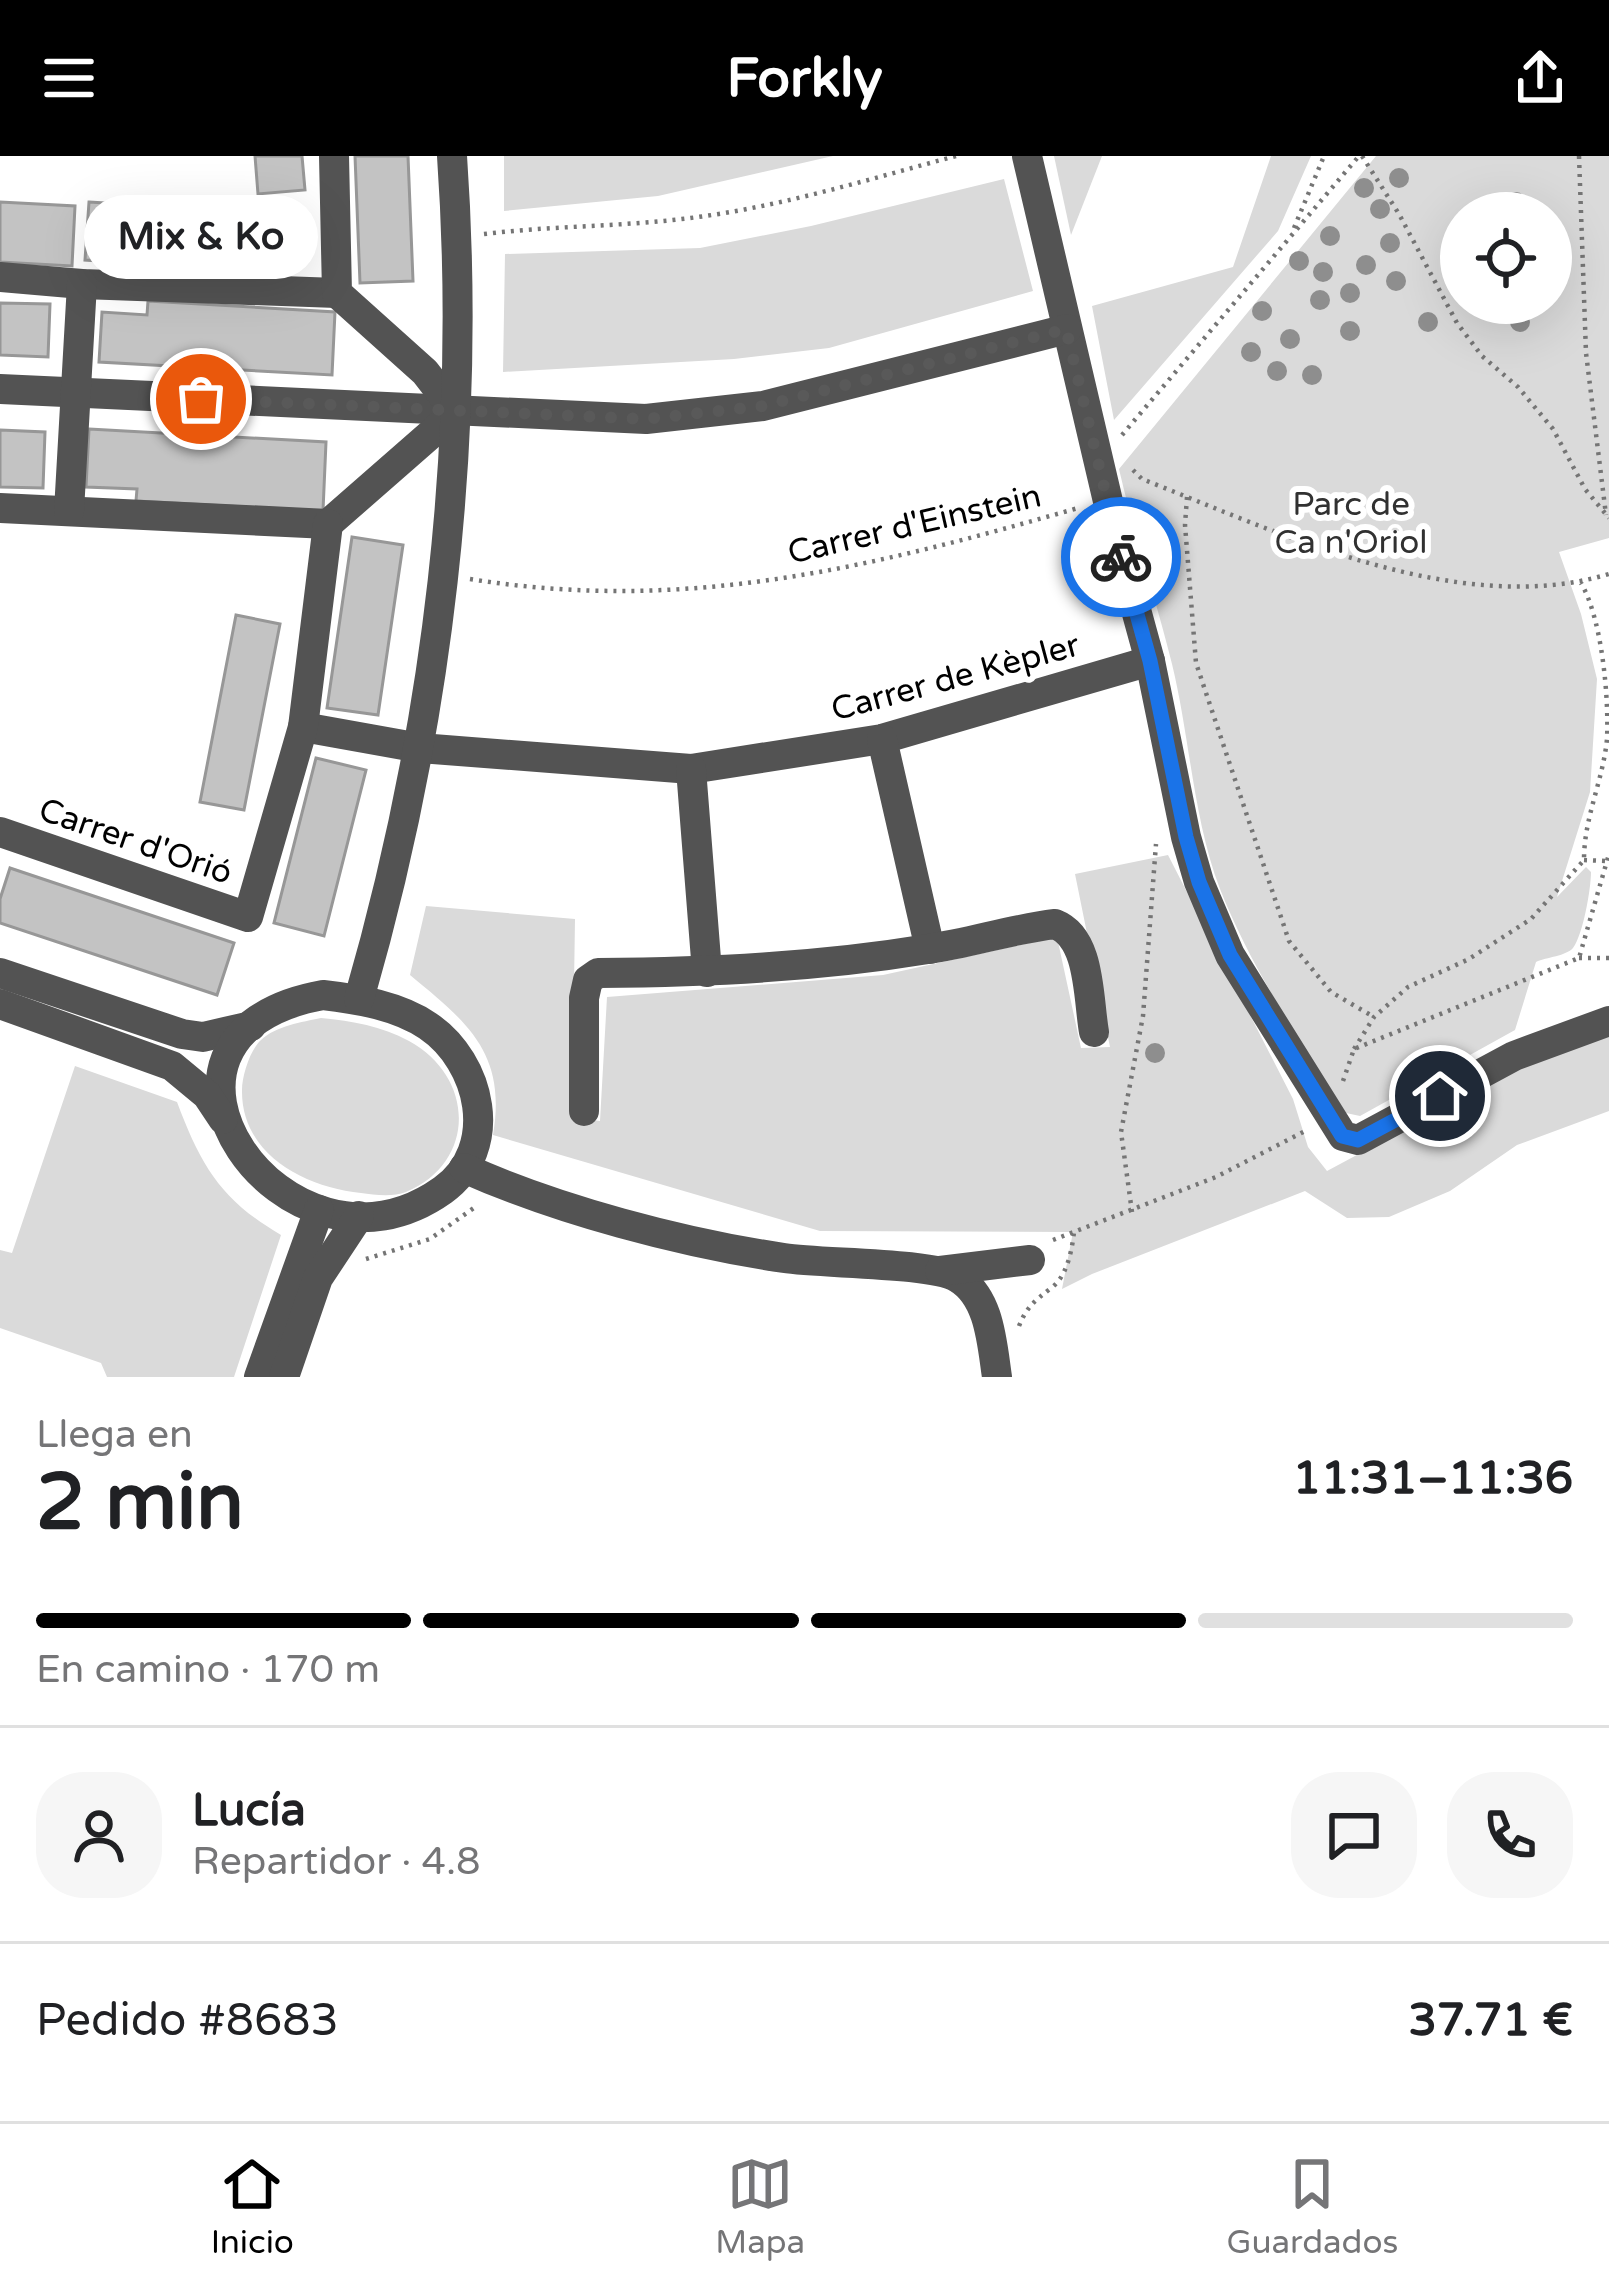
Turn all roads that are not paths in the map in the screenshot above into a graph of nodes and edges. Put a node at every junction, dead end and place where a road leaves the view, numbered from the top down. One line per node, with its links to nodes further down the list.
1 (334, 156): 6 (street)
2 (452, 156): 10 (street)
3 (1027, 156): 7 (street)
4 (0, 277): 5 (street)
5 (82, 284): 6 (street); 9 (street)
6 (346, 301): 10 (street)
7 (1066, 329): 10 (street); 14 (street)
8 (0, 389): 9 (street)
9 (76, 393): 10 (street); 12 (street)
10 (456, 412): 13 (street); 17 (street)
11 (0, 508): 12 (street)
12 (69, 511): 13 (street)
13 (328, 524): 15 (street)
14 (1150, 661): 16 (street, Carrer de Kèpler); 30 (street)
15 (303, 727): 17 (street, Carrer de Kèpler); 19 (street, Carrer d'Orió)
16 (882, 740): 18 (street, Carrer de Kèpler); 20 (street)
17 (420, 748): 18 (street, Carrer de Kèpler); 23 (street)
18 (691, 769): 21 (street)
19 (0, 832)
20 (930, 949): 21 (street); 27 (street)
21 (707, 972): 28 (street)
22 (0, 973): 26 (street)
23 (358, 999): 26 (street); 32 (street)
24 (0, 1004): 29 (street)
25 (1609, 1021): 30 (street)
26 (251, 1027): 29 (street)
27 (1094, 1032)
28 (584, 1111)
29 (224, 1120): 33 (street)
30 (1358, 1140): 31 (street)
31 (1322, 1153)
32 (464, 1168): 34 (street); 36 (street)
33 (319, 1210): 34 (street); 37 (street)
34 (359, 1216): 38 (street)
35 (1030, 1260): 36 (street)
36 (940, 1270): 39 (street)
37 (260, 1377)
38 (284, 1377)
39 (997, 1377)

